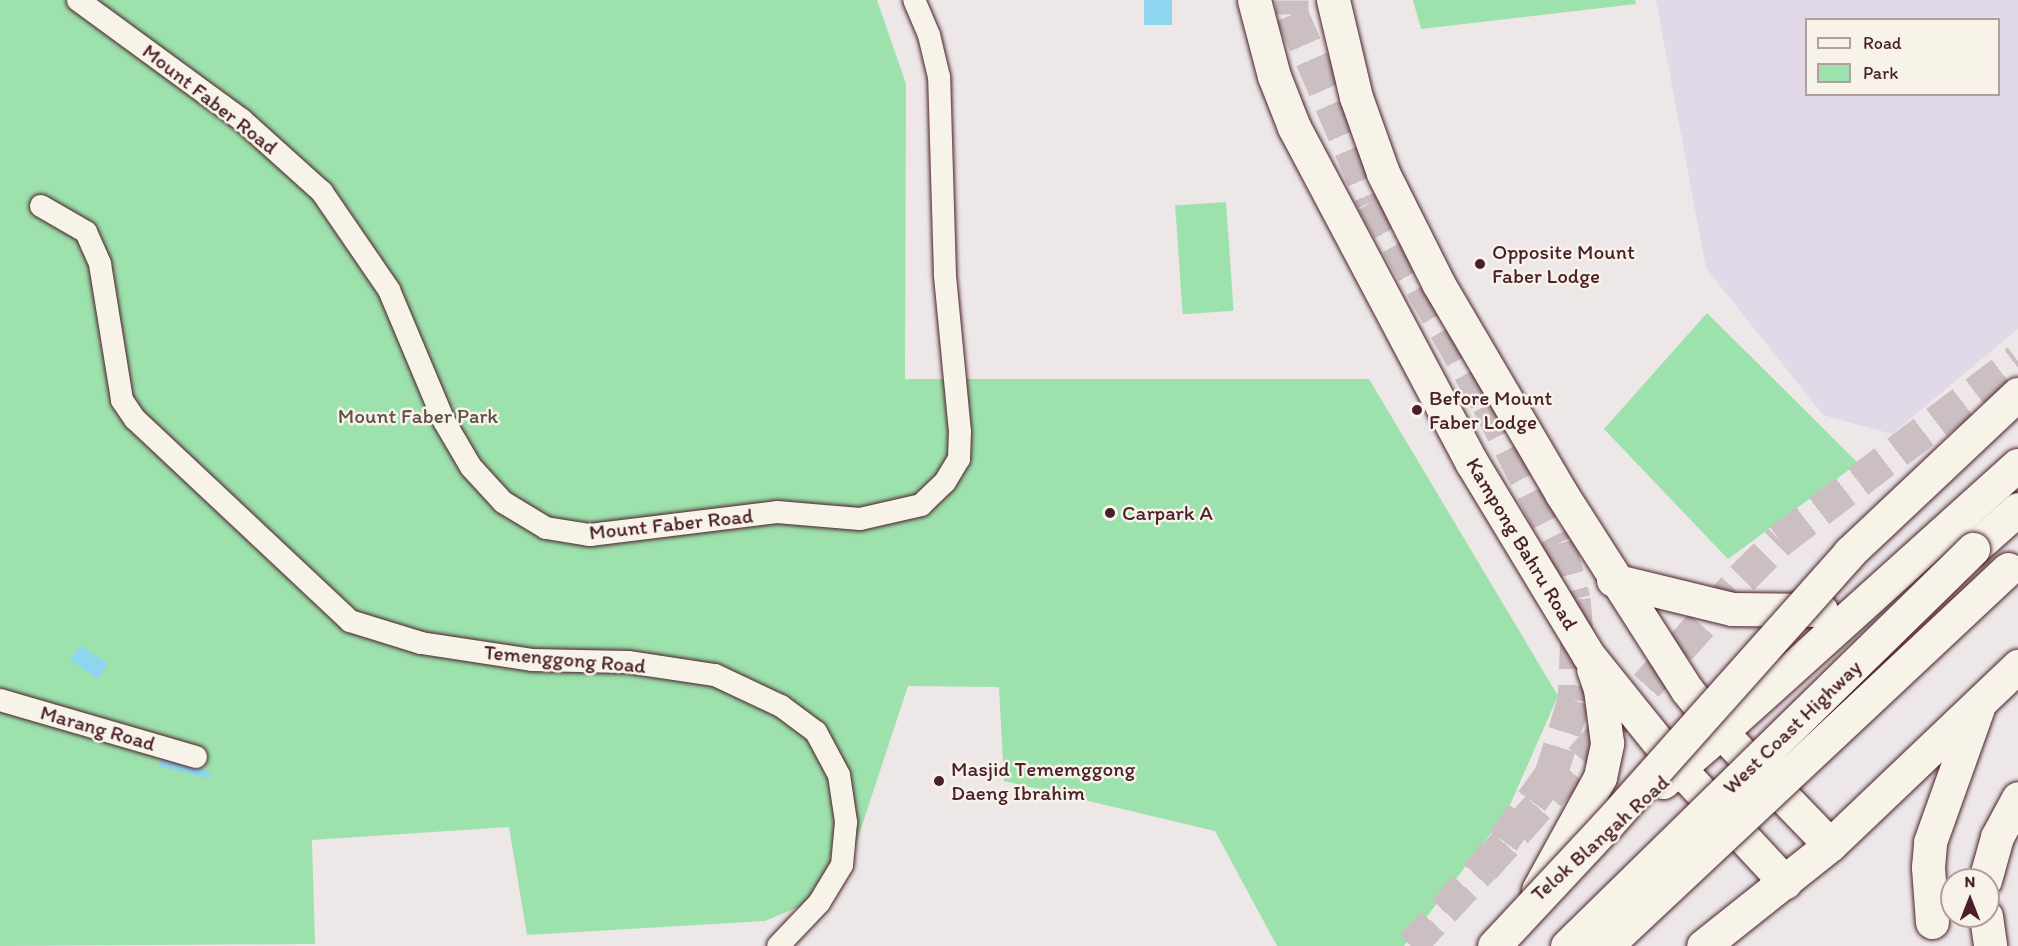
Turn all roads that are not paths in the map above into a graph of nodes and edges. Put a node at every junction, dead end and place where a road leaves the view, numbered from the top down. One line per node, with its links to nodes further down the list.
1 (78, 0): 2 (street, Mount Faber Road)
2 (914, 0)
3 (1333, 1): 10 (main road)
4 (1255, 3): 12 (main road, Kampong Bahru Road)
5 (41, 206): 26 (street, Temenggong Road)
6 (2018, 394): 28 (main road, bridge)
7 (2018, 465): 11 (main road, Telok Blangah Road)
8 (2018, 509): 29 (main road, West Coast Highway, bridge)
9 (2013, 565): 30 (main road, West Coast Highway, bridge)
10 (1613, 580): 11 (main road); 16 (main road)
11 (1858, 606): 16 (main road, Telok Blangah Road)
12 (1589, 656): 18 (main road, Kampong Bahru Road); 23 (main road)
13 (2018, 666): 15 (main road)
14 (0, 700): 17 (street, Marang Road)
15 (1981, 700): 20 (main road); 24 (main road)
16 (1721, 732): 18 (main road, Telok Blangah Road); 20 (main road)
17 (196, 757)
18 (1679, 768): 22 (main road, Kampong Bahru Road); 23 (main road, Telok Blangah Road)
19 (2015, 803): 21 (main road)
20 (1830, 845): 22 (main road)
21 (1988, 868)
22 (1785, 882): 31 (main road)
23 (1535, 895): 27 (main road, Telok Blangah Road)
24 (1932, 922)
25 (1988, 928): 32 (main road)
26 (778, 946)
27 (1482, 946)
28 (1494, 946)
29 (1567, 946)
30 (1606, 946)
31 (1703, 946)
32 (1990, 946)

